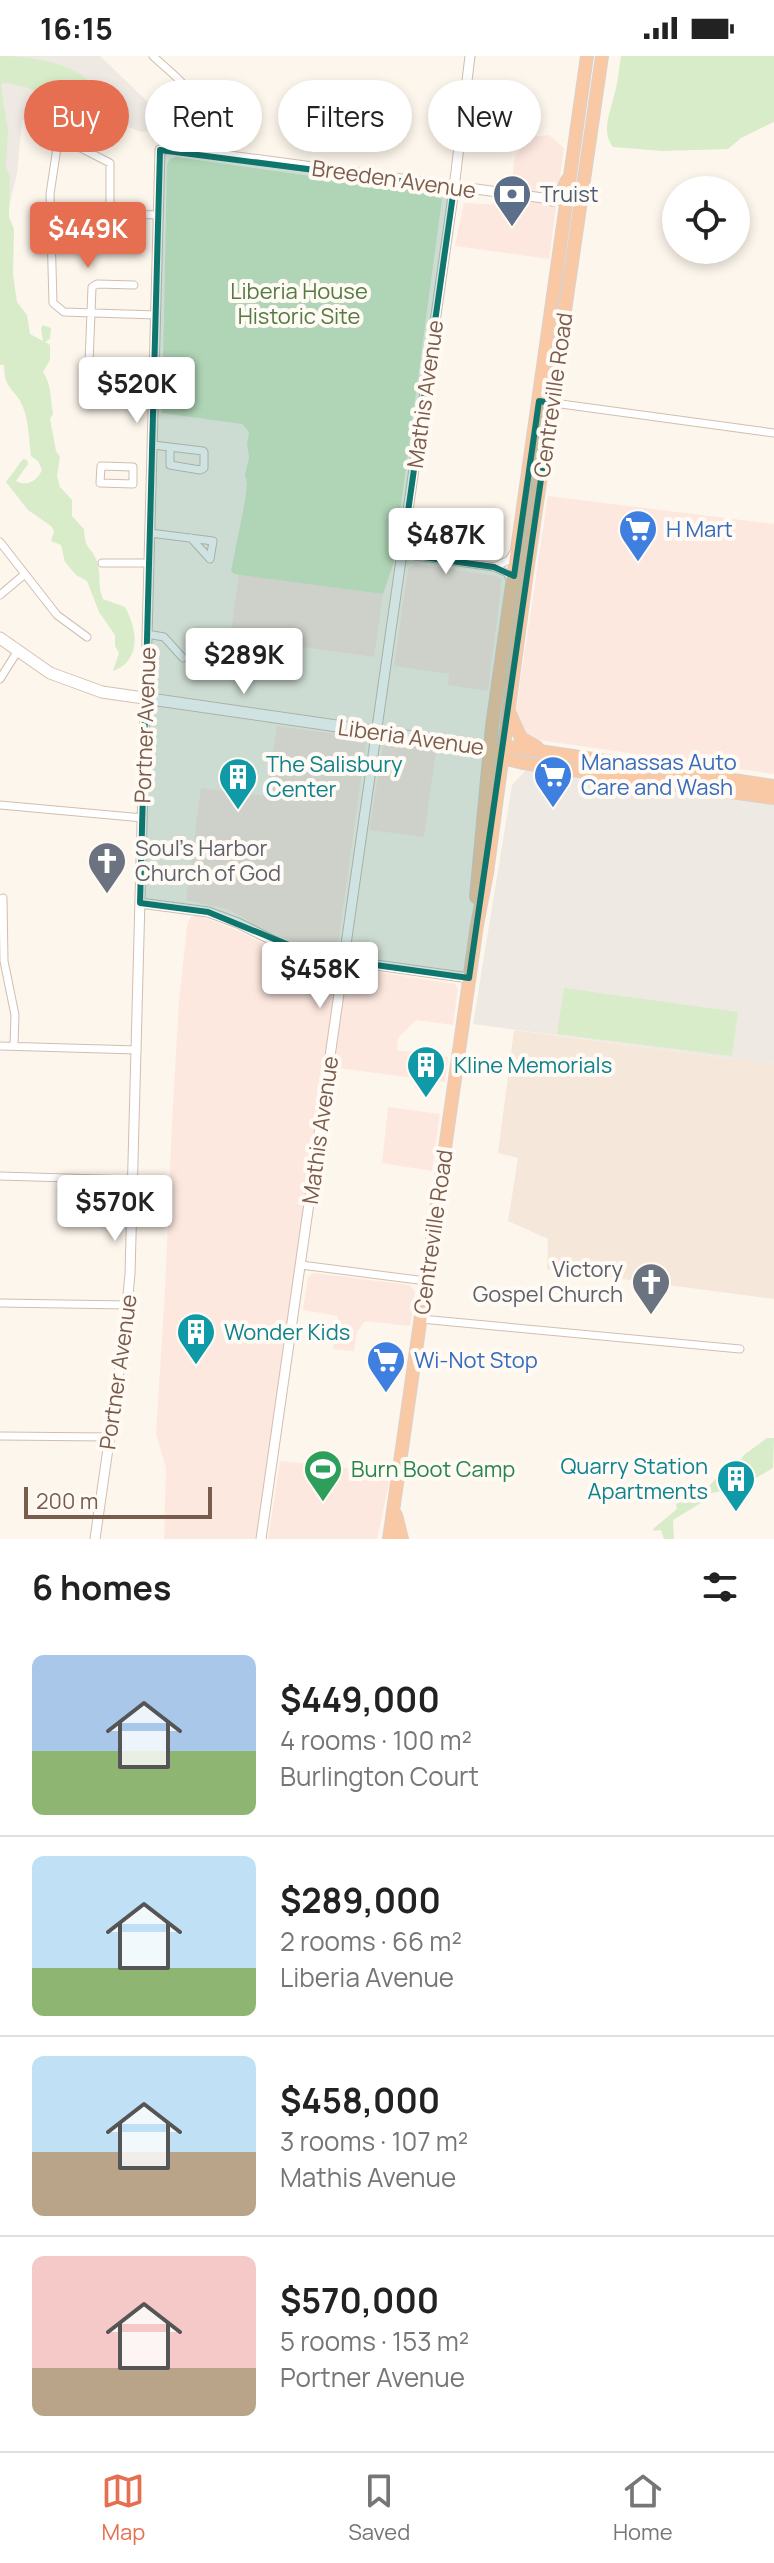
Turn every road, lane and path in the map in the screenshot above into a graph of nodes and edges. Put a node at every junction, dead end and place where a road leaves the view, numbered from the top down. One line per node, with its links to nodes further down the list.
1 (153, 56): 5 (street)
2 (470, 56): 9 (street, Mathis Avenue)
3 (587, 56): 8 (highway, Centreville Road)
4 (602, 56): 11 (highway, Centreville Road)
5 (178, 80)
6 (160, 152): 14 (street, Portner Avenue)
7 (204, 152): 9 (street, Breeden Avenue)
8 (572, 166): 10 (highway); 11 (highway, Centreville Road)
9 (454, 188): 10 (street, Breeden Avenue); 31 (street, Mathis Avenue)
10 (552, 200): 11 (street, Breeden Avenue)
11 (574, 203): 18 (highway, Centreville Road); 21 (highway, Centreville Road)
12 (86, 213): 13 (street)
13 (110, 214): 14 (street); 16 (street)
14 (159, 215): 17 (street, Portner Avenue)
15 (134, 285): 16 (street)
16 (91, 313): 17 (street); 20 (street)
17 (156, 315): 23 (street, Portner Avenue)
18 (544, 370): 19 (highway); 21 (highway, Centreville Road)
19 (525, 391)
20 (135, 396)
21 (545, 402): 22 (street); 29 (highway, Centreville Road); 45 (highway, Centreville Road)
22 (774, 433)
23 (153, 445): 24 (street); 26 (street, Portner Avenue)
24 (170, 447): 24 (street)
25 (133, 477): 25 (street); 26 (street)
26 (152, 478): 27 (street, Portner Avenue)
27 (150, 533): 28 (street); 33 (street, Portner Avenue)
28 (191, 538)
29 (519, 539): 34 (street); 36 (highway, Centreville Road)
30 (0, 542): 35 (street)
31 (402, 554): 34 (street); 46 (street, Mathis Avenue)
32 (102, 563): 33 (street)
33 (149, 563): 38 (street, Portner Avenue)
34 (494, 567): 36 (street)
35 (25, 574): 37 (street); 39 (street)
36 (513, 585): 47 (highway, Centreville Road)
37 (0, 595)
38 (147, 634): 42 (street); 44 (street, Portner Avenue)
39 (87, 637)
40 (0, 638): 41 (main road, Liberia Avenue)
41 (17, 652): 43 (street); 44 (main road, Liberia Avenue)
42 (183, 658)
43 (0, 679)
44 (146, 700): 46 (main road, Liberia Avenue); 54 (street, Portner Avenue)
45 (509, 708): 47 (highway, Centreville Road); 48 (highway)
46 (377, 732): 47 (main road, Liberia Avenue); 58 (street, Mathis Avenue)
47 (496, 750): 48 (highway, Liberia Avenue); 49 (highway, Liberia Avenue); 51 (highway, Centreville Road); 57 (highway, Centreville Road)
48 (547, 752): 50 (highway, Liberia Avenue)
49 (523, 763): 51 (highway); 52 (highway, Liberia Avenue)
50 (774, 786)
51 (497, 788): 57 (highway, Centreville Road)
52 (774, 798)
53 (0, 805): 54 (street)
54 (143, 818): 56 (street, Portner Avenue)
55 (3, 898): 61 (street)
56 (140, 903): 58 (street); 62 (street, Portner Avenue)
57 (477, 925): 59 (highway, Centreville Road)
58 (344, 961): 59 (street); 65 (street, Mathis Avenue)
59 (469, 978): 66 (highway, Centreville Road)
60 (0, 1046): 61 (street)
61 (14, 1046): 62 (street)
62 (137, 1050): 64 (street, Portner Avenue)
63 (0, 1176): 64 (street)
64 (133, 1180): 68 (street, Portner Avenue)
65 (301, 1265): 66 (street); 76 (street, Mathis Avenue)
66 (426, 1281): 69 (highway, Centreville Road)
67 (0, 1303): 68 (street)
68 (128, 1305): 72 (street, Portner Avenue)
69 (421, 1319): 70 (street); 73 (highway, Centreville Road)
70 (740, 1349)
71 (0, 1436): 72 (street)
72 (109, 1437): 75 (street, Portner Avenue)
73 (398, 1478): 74 (highway, Centreville Road); 77 (highway)
74 (394, 1504): 78 (highway, Centreville Road); 79 (highway)
75 (95, 1539)
76 (261, 1539)
77 (381, 1539)
78 (389, 1539)
79 (402, 1539)

